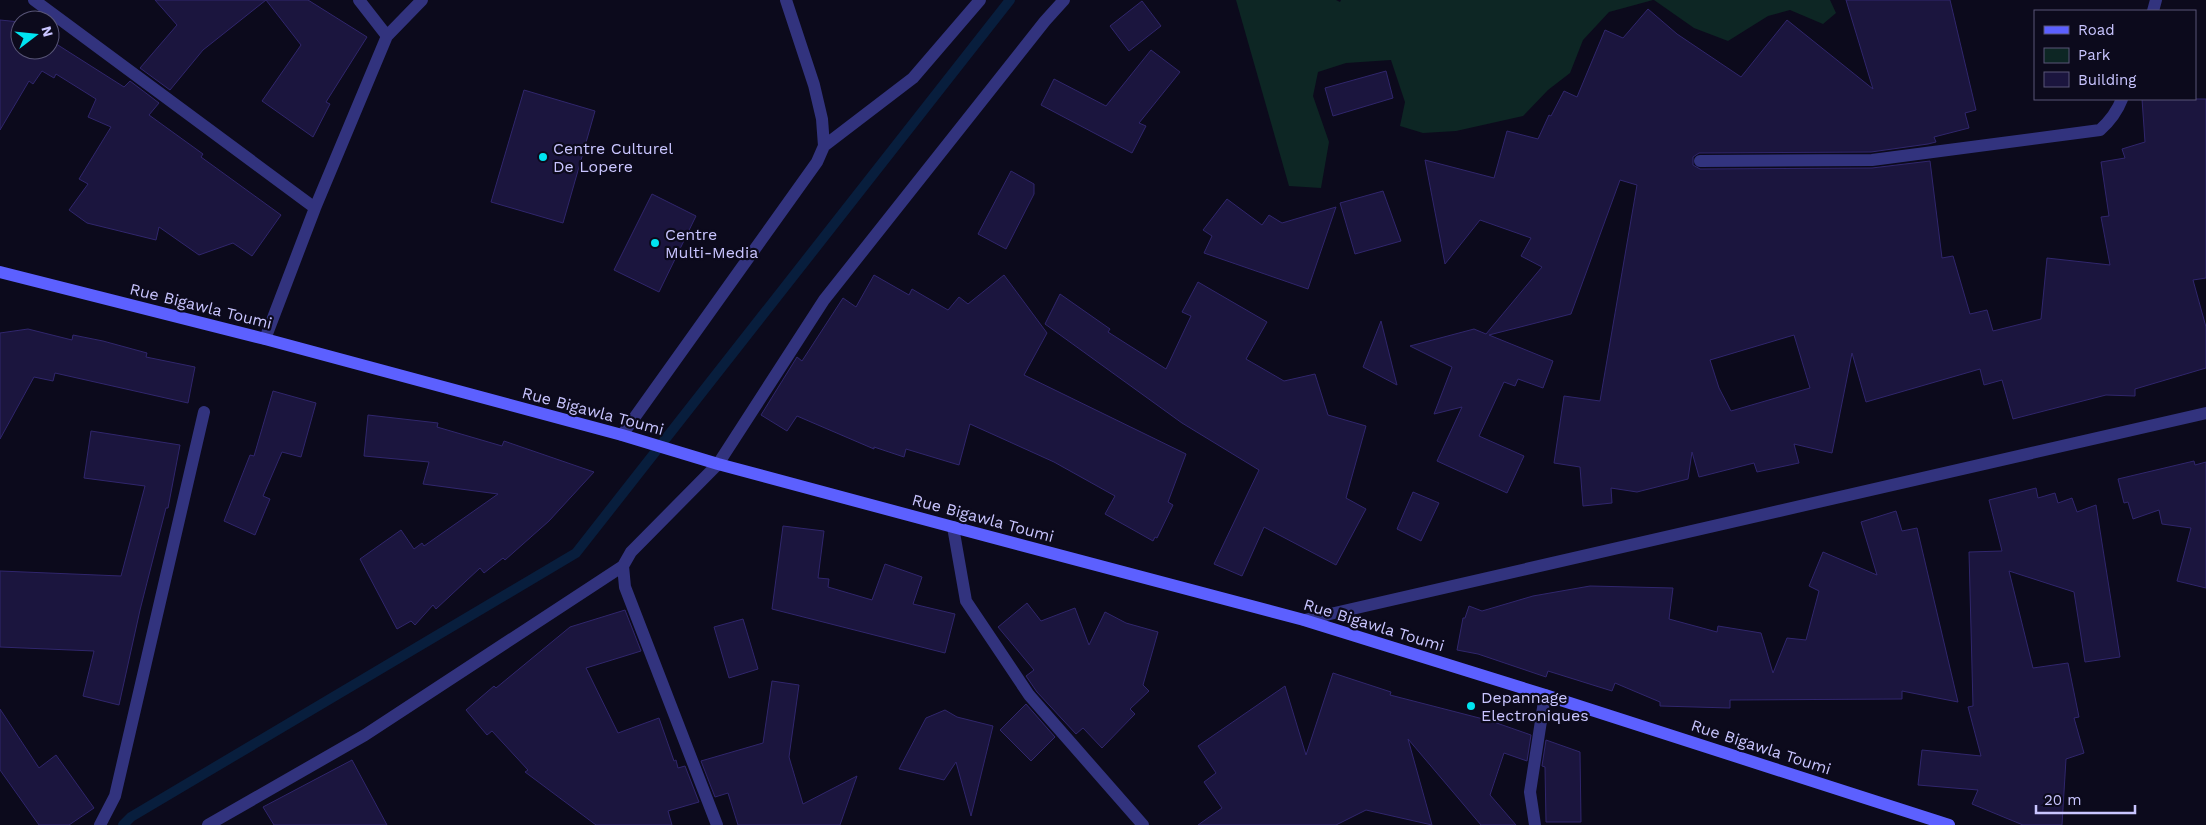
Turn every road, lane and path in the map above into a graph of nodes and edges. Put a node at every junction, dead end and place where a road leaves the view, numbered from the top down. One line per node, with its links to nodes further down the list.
1 (34, 0): 11 (street)
2 (359, 0): 7 (street)
3 (422, 0): 7 (street)
4 (786, 0): 9 (street)
5 (980, 0): 9 (street)
6 (1064, 0): 17 (street)
7 (387, 36): 11 (street)
8 (2122, 100): 10 (street)
9 (824, 146): 16 (street)
10 (1700, 161)
11 (315, 208): 13 (street)
12 (0, 272): 13 (street, Rue Bigawla Toumi)
13 (265, 339): 16 (street, Rue Bigawla Toumi)
14 (204, 412): 22 (street)
15 (2206, 413): 20 (street)
16 (622, 435): 17 (street, Rue Bigawla Toumi)
17 (718, 464): 18 (street, Rue Bigawla Toumi); 19 (street)
18 (952, 527): 20 (street, Rue Bigawla Toumi); 25 (street)
19 (623, 566): 23 (street); 24 (street)
20 (1304, 620): 21 (street, Rue Bigawla Toumi)
21 (1545, 695): 26 (street); 27 (street, Rue Bigawla Toumi)
22 (100, 825)
23 (208, 825)
24 (717, 825)
25 (1142, 825)
26 (1535, 825)
27 (1949, 825)

